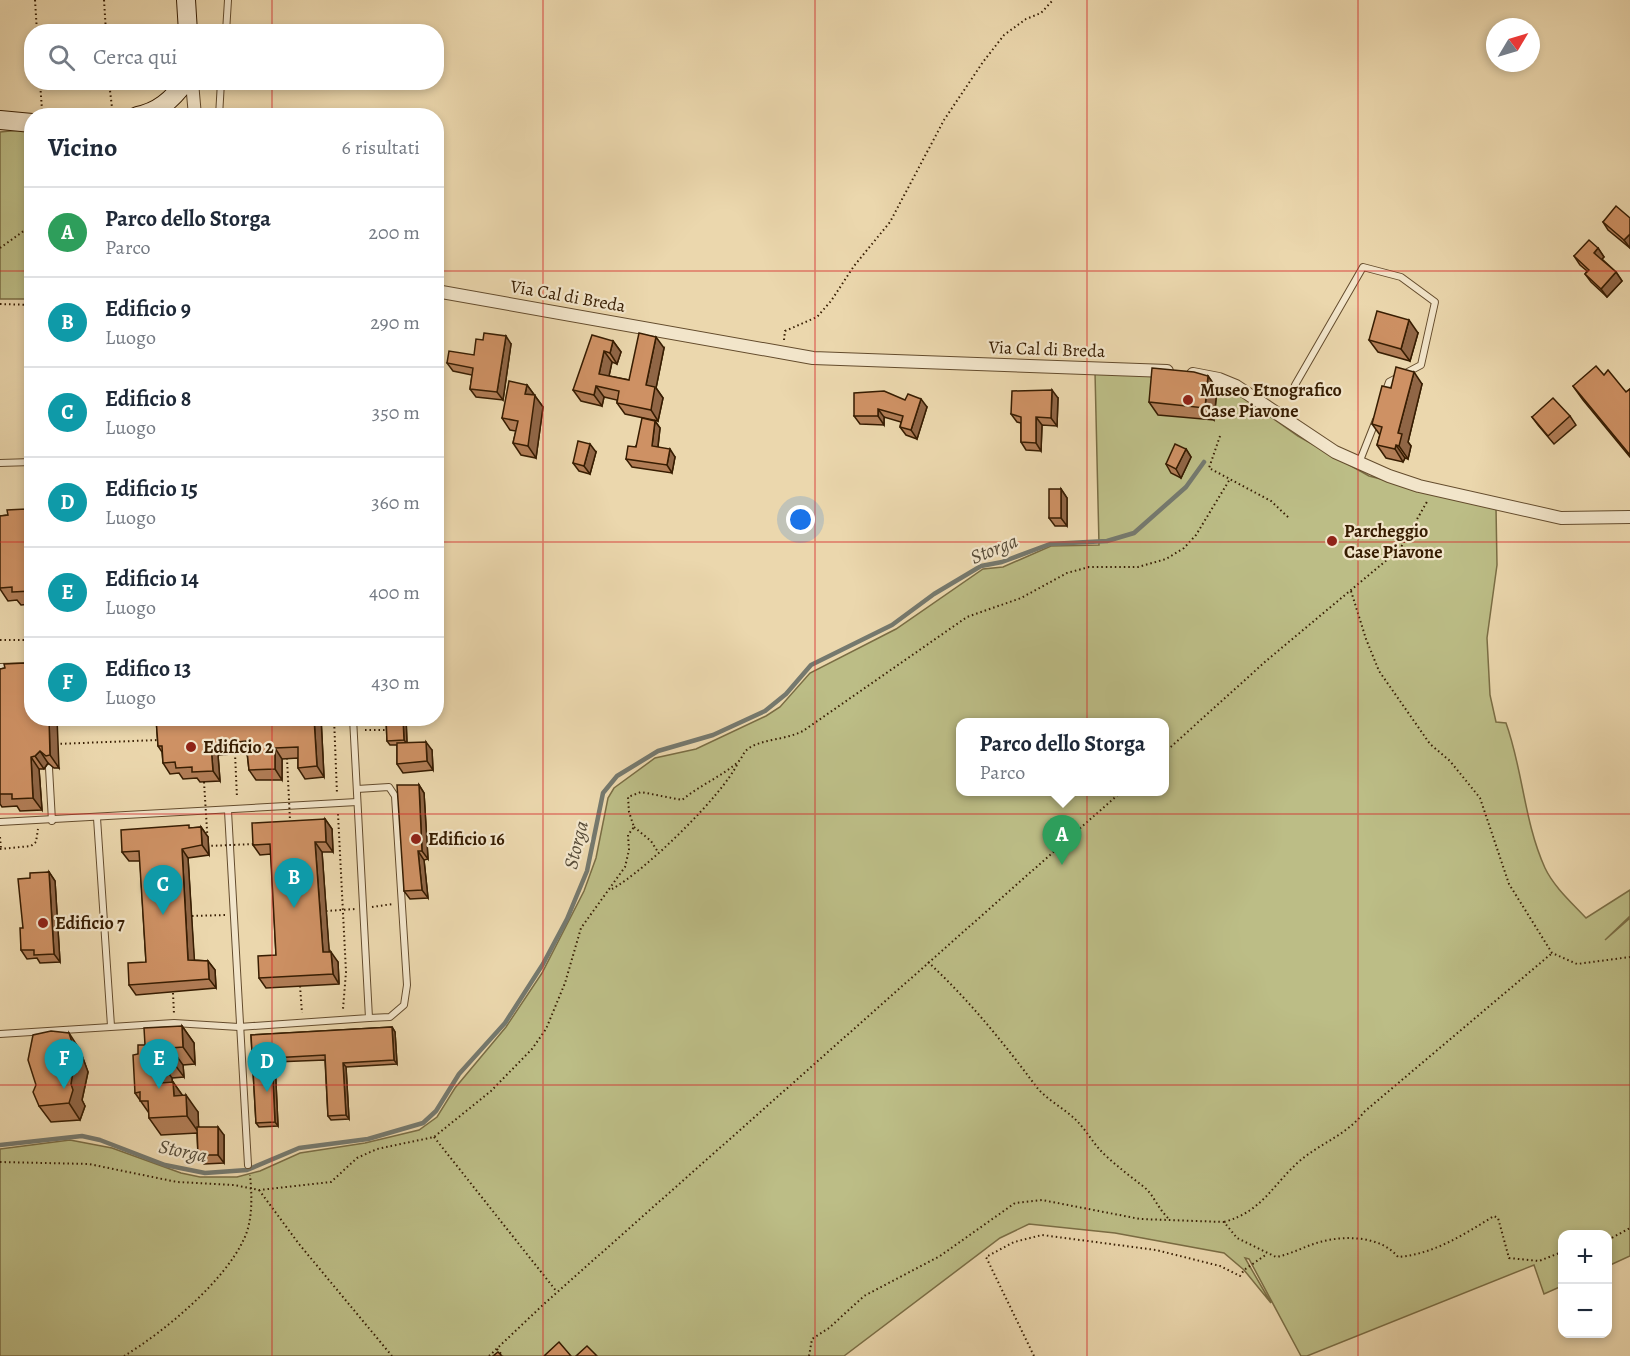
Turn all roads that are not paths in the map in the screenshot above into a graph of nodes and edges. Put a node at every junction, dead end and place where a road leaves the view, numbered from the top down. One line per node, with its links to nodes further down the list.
1 (186, 0): 3 (street)
2 (228, 0): 4 (lane)
3 (188, 24)
4 (226, 24)
5 (178, 90): 8 (street)
6 (193, 90): 9 (street)
7 (221, 90): 10 (lane)
8 (158, 108)
9 (194, 108)
10 (219, 108)
11 (2, 122): 12 (street)
12 (24, 123)
13 (444, 292): 19 (street, Via Cal di Breda)
14 (1295, 385): 15 (lane)
15 (1384, 399)
16 (1381, 408): 19 (lane)
17 (24, 462): 18 (lane)
18 (0, 463)
19 (1359, 464): 20 (street, Via Cal di Breda)
20 (1630, 517)
21 (24, 666): 22 (lane)
22 (0, 667)
23 (354, 726): 25 (lane)
24 (50, 768): 29 (lane)
25 (357, 789): 26 (lane); 31 (lane)
26 (357, 802): 27 (lane); 31 (lane)
27 (228, 811): 28 (lane); 33 (lane)
28 (97, 818): 29 (lane); 32 (lane)
29 (55, 820): 30 (lane)
30 (0, 822)
31 (369, 1018): 33 (lane)
32 (111, 1026): 33 (lane); 34 (lane)
33 (239, 1027): 35 (lane)
34 (0, 1034)
35 (248, 1165)

